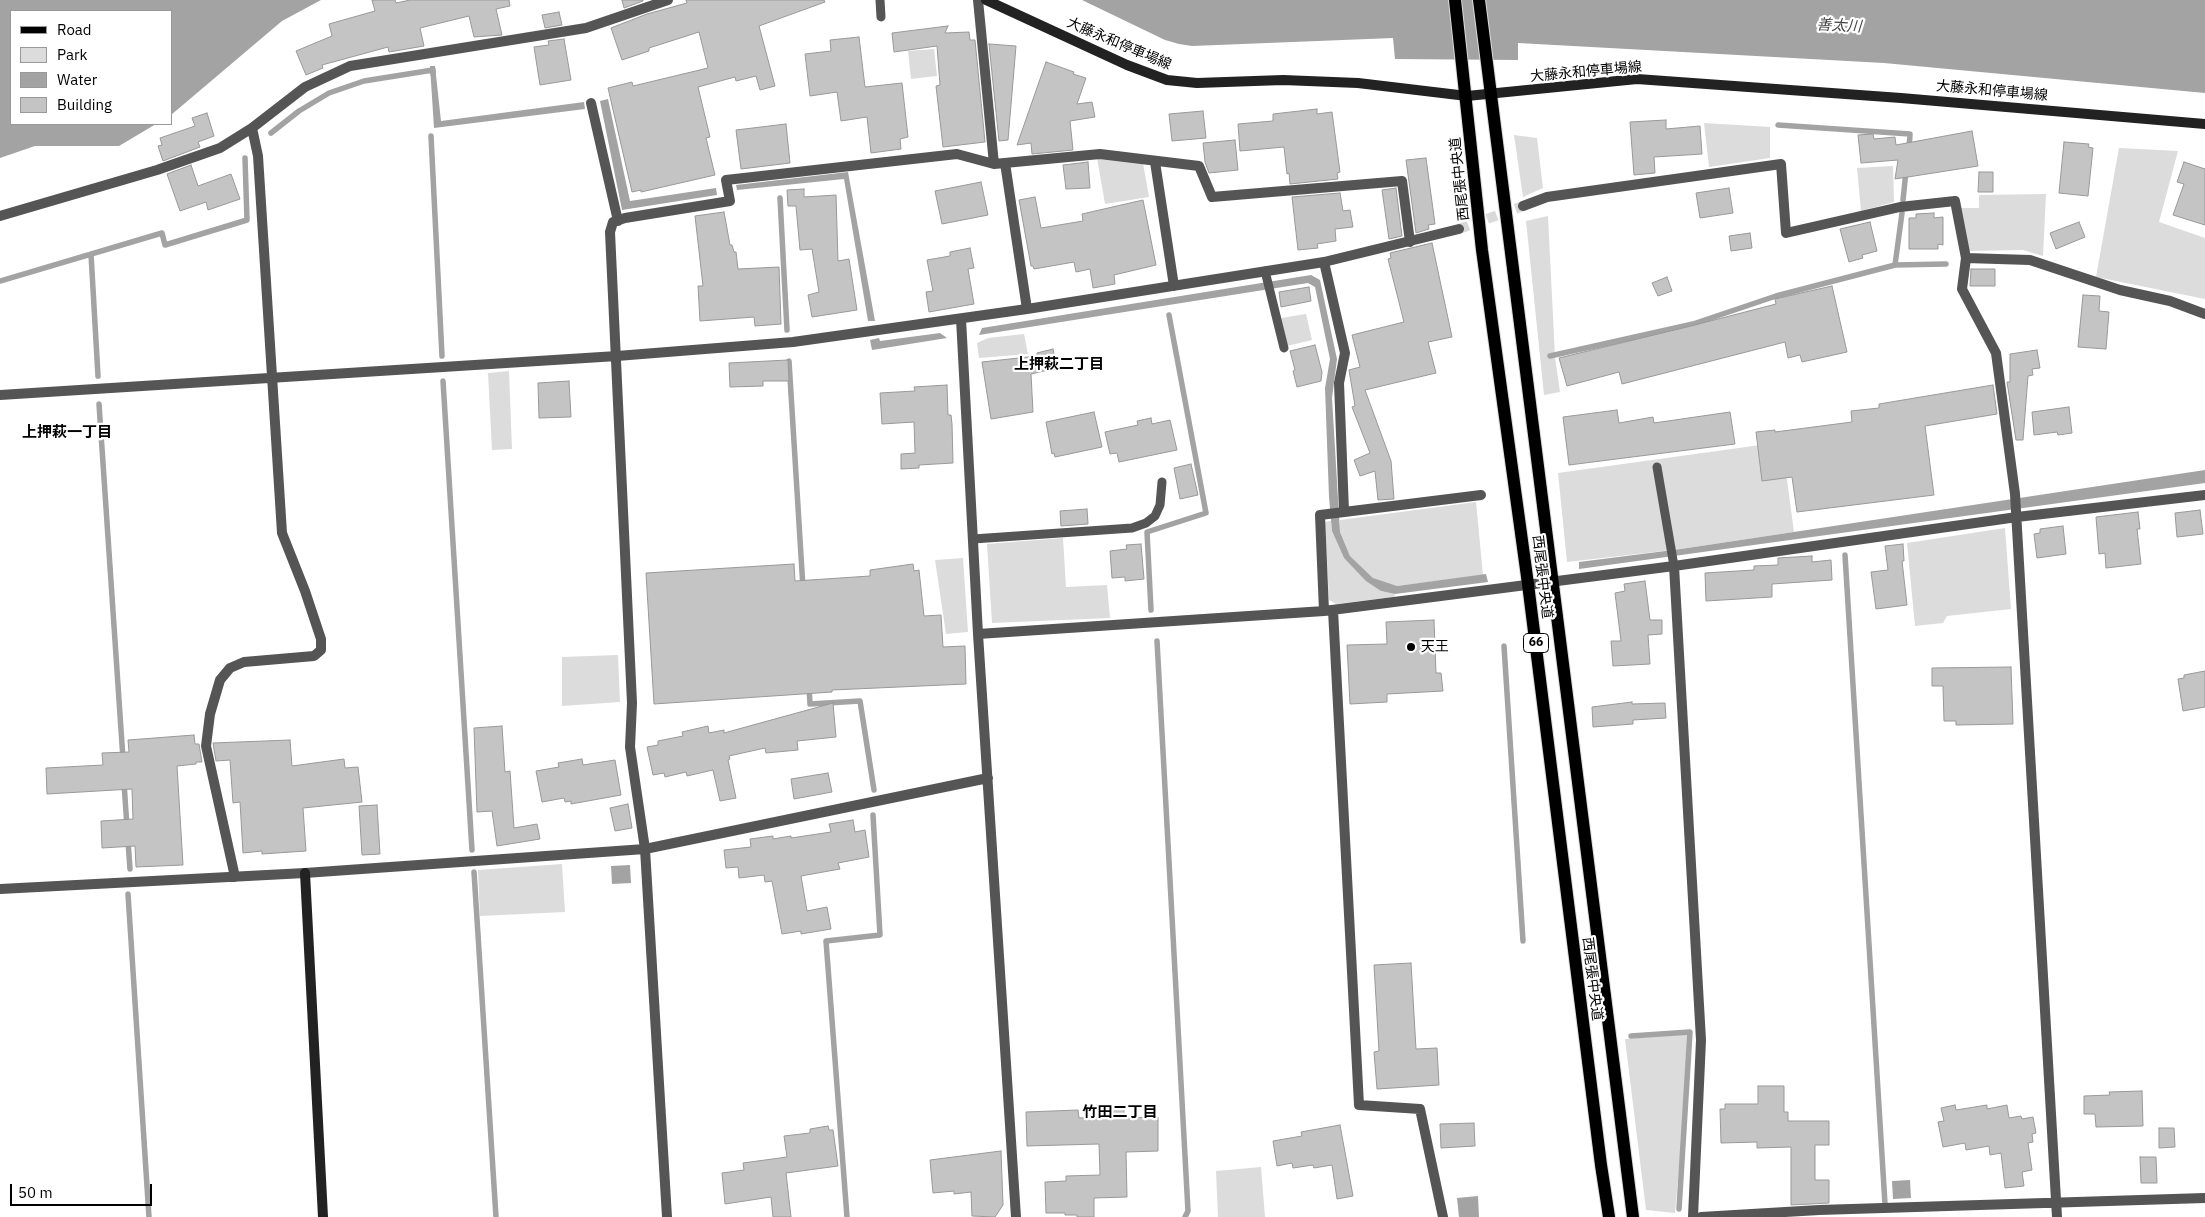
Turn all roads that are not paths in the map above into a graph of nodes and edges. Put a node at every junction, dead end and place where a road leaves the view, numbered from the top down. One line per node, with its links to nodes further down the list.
1 (668, 0): 12 (street)
2 (880, 0): 7 (lane)
3 (978, 0): 14 (street)
4 (986, 0): 9 (main road, 大藤永和停車場線)
5 (1455, 0): 9 (main road, 西尾張中央道 / 66)
6 (1479, 0): 8 (main road, 西尾張中央道 / 66)
7 (882, 17)
8 (1490, 94): 9 (main road, 大藤永和停車場線); 11 (main road, 大藤永和停車場線); 39 (main road, 西尾張中央道 / 66)
9 (1467, 96): 40 (main road, 西尾張中央道 / 66)
10 (591, 103): 17 (street)
11 (2205, 124)
12 (252, 128): 16 (street); 29 (street)
13 (1155, 162): 14 (street); 19 (street); 23 (street)
14 (1000, 164): 17 (street); 24 (street)
15 (1523, 206): 20 (street)
16 (0, 216)
17 (618, 221): 28 (street)
18 (1459, 229): 19 (street)
19 (1410, 242): 21 (street)
20 (1966, 258): 25 (street); 36 (street)
21 (1324, 262): 22 (street); 35 (street)
22 (1266, 276): 23 (street); 27 (lane)
23 (1174, 286): 24 (street)
24 (1027, 309): 26 (street)
25 (2205, 314)
26 (961, 319): 28 (street); 37 (street)
27 (1284, 348)
28 (617, 356): 29 (street); 44 (street)
29 (273, 379): 30 (street); 46 (street)
30 (0, 395)
31 (1657, 467): 38 (lane)
32 (1162, 482): 37 (lane)
33 (1481, 495): 35 (street)
34 (2205, 495): 36 (street)
35 (1343, 511): 41 (street)
36 (2016, 514): 38 (street); 49 (street)
37 (973, 539): 42 (street)
38 (1673, 563): 39 (street); 56 (street)
39 (1553, 582): 40 (street); 55 (main road, 西尾張中央道 / 66)
40 (1528, 584): 41 (street); 54 (main road, 西尾張中央道 / 66)
41 (1329, 611): 42 (street); 53 (street)
42 (978, 634): 43 (street)
43 (988, 778): 44 (street); 52 (street)
44 (645, 849): 45 (street); 51 (street)
45 (305, 873): 46 (street); 50 (main road)
46 (235, 877): 47 (street)
47 (0, 889)
48 (2205, 1198): 49 (street)
49 (2056, 1204): 57 (street); 58 (street)
50 (323, 1217)
51 (667, 1217)
52 (1016, 1217)
53 (1443, 1217)
54 (1609, 1217)
55 (1632, 1217)
56 (1693, 1217)
57 (1701, 1217)
58 (2057, 1217)

